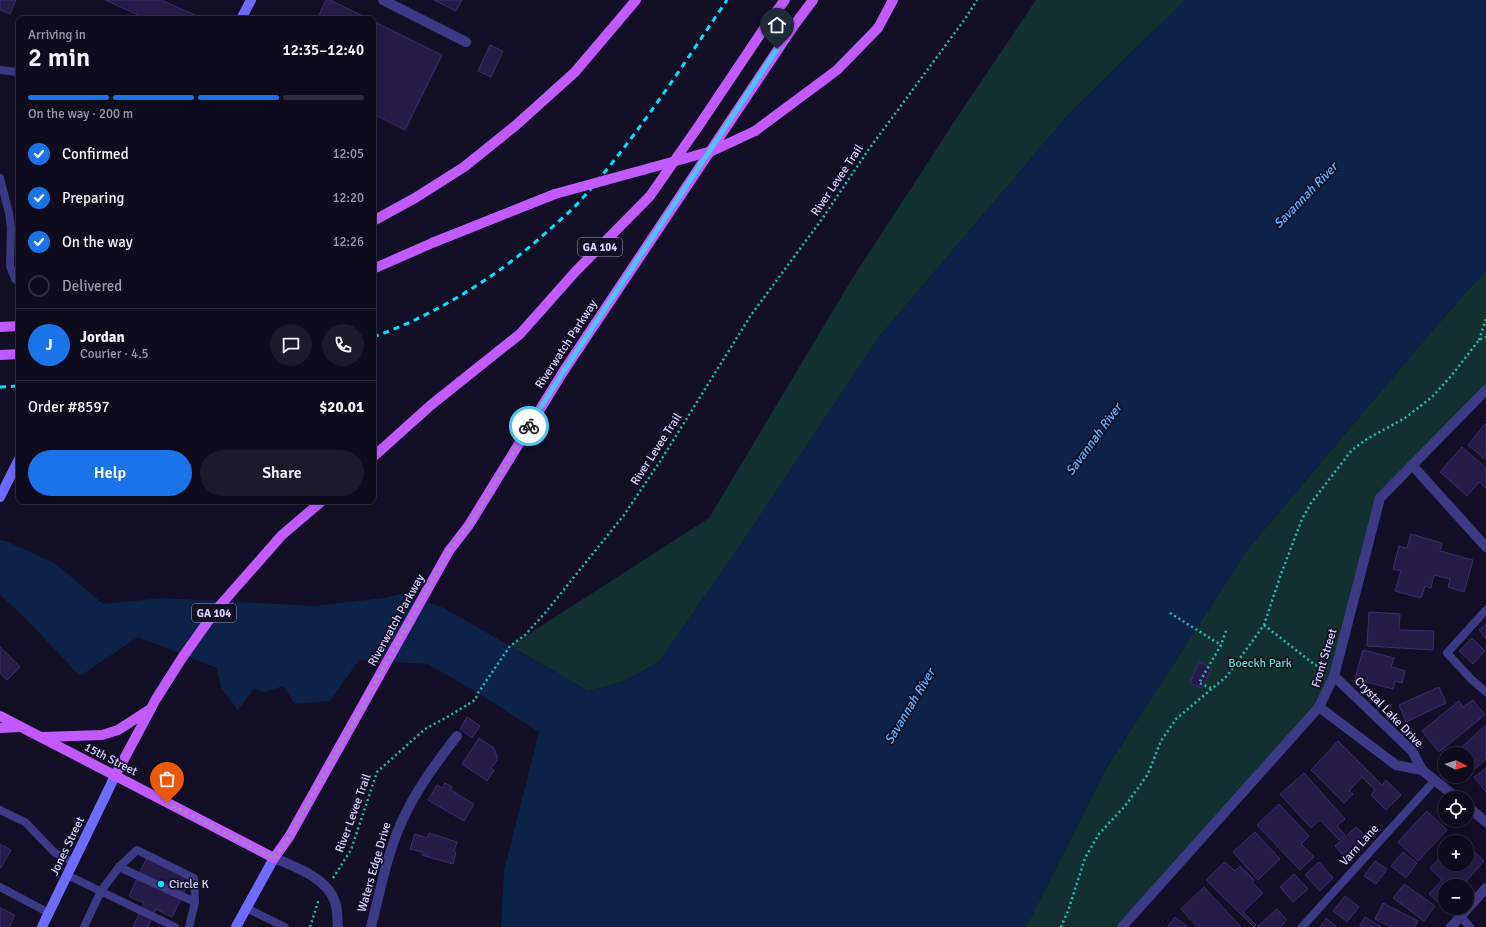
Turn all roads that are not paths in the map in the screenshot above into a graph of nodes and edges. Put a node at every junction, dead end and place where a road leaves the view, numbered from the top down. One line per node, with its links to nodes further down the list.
1 (251, 0): 7 (main road)
2 (383, 0): 8 (street)
3 (636, 0): 12 (main road)
4 (785, 0): 20 (main road, GA 104)
5 (813, 0): 43 (main road, Riverwatch Parkway / GA 104)
6 (893, 0): 13 (main road, bridge)
7 (243, 16)
8 (466, 42)
9 (0, 70): 10 (lane)
10 (16, 73)
11 (0, 178): 14 (lane)
12 (376, 219)
13 (376, 268)
14 (16, 280)
15 (16, 326): 16 (main road)
16 (0, 327)
17 (16, 354): 18 (main road)
18 (0, 355)
19 (1486, 390): 22 (street, Front Street)
20 (376, 454)
21 (16, 465): 23 (main road)
22 (1412, 466): 25 (street); 27 (street, Front Street)
23 (0, 497)
24 (318, 504): 30 (main road, GA 104)
25 (1484, 541)
26 (1486, 610): 28 (lane)
27 (1334, 676): 29 (street, Front Street); 36 (street, Crystal Lake Drive)
28 (1486, 692)
29 (1319, 707): 36 (street, Crystal Lake Drive); 54 (street, Front Street)
30 (151, 709): 35 (main road); 37 (main road, GA 104)
31 (0, 716): 32 (main road, 15th Street)
32 (21, 727): 33 (main road); 35 (main road, 15th Street)
33 (0, 728)
34 (457, 736): 62 (street, Waters Edge Drive)
35 (40, 737): 37 (main road, 15th Street)
36 (1422, 770): 38 (street, Crystal Lake Drive)
37 (115, 776): 43 (main road, 15th Street); 44 (main road, Jones Street / GA 104)
38 (1435, 780): 39 (street, Crystal Lake Drive); 63 (lane, Varn Lane)
39 (1448, 791)
40 (0, 810): 44 (lane)
41 (1474, 812): 42 (street)
42 (1486, 822)
43 (274, 858): 51 (main road, GA 104); 61 (street, Waters Edge Drive)
44 (73, 862): 46 (main road, Jones Street / GA 104)
45 (119, 867): 49 (lane); 50 (lane); 50 (lane)
46 (67, 875): 49 (lane); 52 (main road, Jones Street / GA 104)
47 (0, 887): 52 (lane)
48 (1486, 888): 53 (street)
49 (101, 892): 56 (lane); 57 (lane)
50 (195, 902): 58 (lane)
51 (246, 908): 59 (main road, GA 104); 60 (lane)
52 (49, 913): 55 (main road, Jones Street / GA 104)
53 (1461, 917): 64 (street); 65 (lane)
54 (1123, 926)
55 (42, 927)
56 (84, 927)
57 (175, 927)
58 (189, 927)
59 (236, 927)
60 (285, 927)
61 (338, 927)
62 (371, 927)
63 (1302, 927)
64 (1451, 927)
65 (1470, 927)

